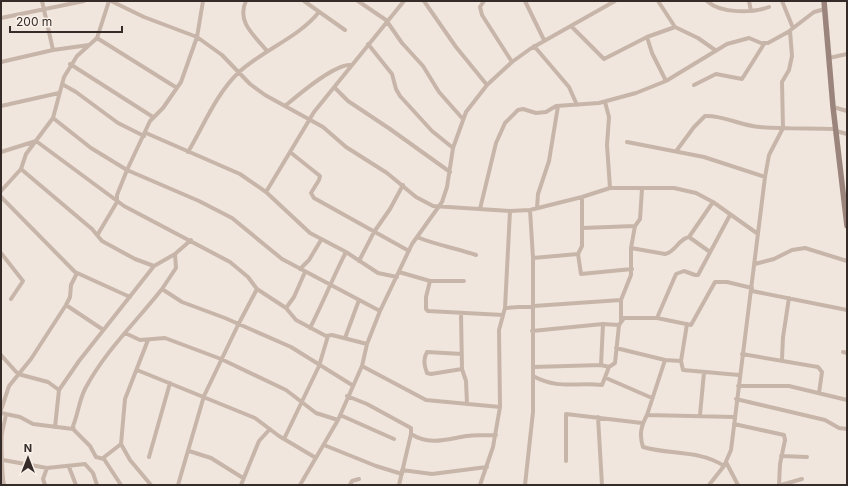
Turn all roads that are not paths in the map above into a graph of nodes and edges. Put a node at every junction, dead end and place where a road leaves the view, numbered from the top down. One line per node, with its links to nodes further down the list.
1 (42, 1): 20 (street)
2 (84, 1): 20 (street)
3 (110, 1): 30 (street); 32 (street)
4 (203, 1): 30 (street)
5 (246, 1): 40 (street)
6 (304, 1): 23 (street)
7 (358, 1): 25 (street)
8 (404, 1): 25 (street)
9 (424, 1): 50 (street)
10 (484, 1): 44 (street)
11 (525, 1): 33 (street)
12 (616, 1): 18 (street)
13 (658, 1): 27 (street)
14 (707, 1): 22 (street)
15 (750, 1): 22 (street)
16 (782, 1): 28 (street)
17 (824, 1): 21 (street)
18 (609, 2): 26 (street)
19 (769, 7): 22 (street)
20 (44, 9): 24 (street); 38 (street)
21 (825, 9): 28 (street); 42 (street)
22 (751, 11)
23 (318, 12): 29 (street); 40 (street)
24 (1, 18)
25 (386, 20): 35 (street); 64 (street)
26 (571, 26): 31 (street); 33 (street)
27 (675, 27): 31 (street); 39 (street)
28 (792, 29): 36 (street); 66 (street)
29 (345, 30)
30 (197, 37): 47 (street); 52 (street)
31 (647, 37): 48 (street)
32 (97, 38): 34 (street); 52 (street)
33 (544, 40): 37 (street)
34 (90, 44): 38 (street); 45 (street)
35 (368, 44): 46 (street); 72 (street)
36 (764, 44): 39 (street); 51 (street)
37 (534, 46): 44 (street); 56 (street)
38 (53, 50): 43 (street)
39 (715, 50): 48 (street)
40 (267, 51): 47 (street)
41 (846, 55): 42 (street)
42 (829, 58): 60 (street)
43 (1, 62)
44 (512, 62): 50 (street)
45 (70, 64): 49 (street); 62 (street)
46 (351, 65): 53 (street); 58 (street)
47 (239, 72): 58 (street); 75 (street)
48 (666, 81): 55 (street)
49 (62, 84): 54 (street); 68 (street)
50 (487, 85): 64 (street)
51 (694, 85)
52 (177, 88): 62 (street)
53 (335, 88): 65 (street); 79 (street)
54 (59, 93): 57 (street); 63 (street)
55 (605, 102): 56 (street); 82 (street)
56 (577, 105): 59 (street)
57 (1, 106)
58 (285, 106): 65 (street)
59 (558, 106): 91 (street); 92 (street)
60 (833, 107): 61 (street); 67 (street)
61 (847, 111)
62 (152, 117): 68 (street)
63 (52, 118): 70 (street); 78 (street)
64 (462, 118): 72 (street)
65 (310, 120): 76 (street); 81 (street)
66 (783, 128): 67 (street); 73 (street); 80 (street)
67 (835, 130): 69 (street); 97 (street)
68 (145, 134): 75 (street); 78 (street)
69 (847, 134)
70 (36, 141): 74 (street); 77 (street); 88 (street)
71 (627, 142): 73 (street)
72 (453, 148): 79 (street)
73 (677, 150): 80 (street)
74 (1, 152)
75 (188, 152): 85 (street)
76 (290, 152): 85 (street); 99 (street)
77 (21, 169): 84 (street); 100 (street)
78 (127, 170): 88 (street); 119 (street)
79 (450, 172): 90 (street)
80 (765, 177): 101 (street)
81 (403, 185): 90 (street); 99 (street)
82 (610, 188): 83 (street); 87 (street)
83 (642, 189): 89 (street); 96 (street)
84 (1, 191)
85 (266, 192): 105 (street)
86 (1, 197): 123 (street)
87 (582, 197): 91 (street); 98 (street)
88 (117, 202): 100 (street); 104 (street)
89 (713, 202): 95 (street); 103 (street)
90 (439, 208): 92 (street); 102 (street)
91 (536, 208): 93 (street)
92 (480, 209): 94 (street)
93 (530, 210): 94 (street); 114 (street)
94 (510, 211): 139 (street)
95 (730, 215): 101 (street); 109 (street)
96 (635, 226): 98 (street); 106 (street)
97 (847, 226)
98 (582, 228): 112 (street)
99 (374, 232): 107 (street); 115 (street)
100 (98, 234): 118 (street)
101 (758, 234): 117 (street)
102 (417, 237): 107 (street); 113 (street)
103 (689, 237): 106 (street); 109 (street)
104 (191, 240): 111 (street); 129 (street)
105 (321, 240): 108 (street); 119 (street)
106 (631, 248): 120 (street)
107 (408, 251): 122 (street)
108 (346, 252): 115 (street); 127 (street)
109 (710, 252): 144 (street)
110 (1, 253): 133 (street)
111 (175, 254): 118 (street); 128 (street)
112 (578, 254): 114 (street); 120 (street)
113 (476, 255)
114 (533, 258): 136 (street)
115 (359, 261): 124 (street)
116 (847, 261): 117 (street)
117 (755, 264): 130 (street)
118 (154, 266): 131 (street)
119 (300, 269): 121 (street)
120 (632, 269): 135 (street)
121 (305, 272): 127 (street); 138 (street)
122 (399, 272): 124 (street); 125 (street)
123 (77, 273): 131 (street); 137 (street)
124 (397, 277): 141 (street)
125 (430, 281): 126 (street); 142 (street)
126 (464, 281)
127 (328, 285): 134 (street); 149 (street)
128 (162, 289): 148 (street); 152 (street)
129 (257, 289): 138 (street); 148 (street)
130 (752, 290): 132 (street); 147 (street); 159 (street)
131 (130, 296): 150 (street)
132 (789, 298): 140 (street); 162 (street)
133 (11, 299)
134 (359, 300): 141 (street); 154 (street)
135 (621, 300): 136 (street); 145 (street)
136 (532, 305): 139 (street); 151 (street)
137 (66, 306): 150 (street); 173 (street)
138 (286, 308): 149 (street)
139 (505, 308): 143 (street)
140 (847, 310)
141 (380, 311): 156 (street)
142 (461, 313): 143 (street); 158 (street)
143 (503, 315): 189 (street)
144 (656, 318): 145 (street); 147 (street)
145 (620, 323): 146 (street); 157 (street)
146 (603, 324): 151 (street); 165 (street)
147 (686, 324): 164 (street)
148 (238, 325): 161 (street); 166 (street)
149 (310, 328): 153 (street)
150 (102, 329): 180 (street)
151 (532, 331): 168 (street)
152 (124, 333): 155 (street); 202 (street)
153 (328, 336): 154 (street); 166 (street)
154 (345, 338): 156 (street)
155 (148, 340): 161 (street); 171 (street)
156 (367, 344): 167 (street)
157 (616, 348): 163 (street); 169 (street)
158 (462, 354): 170 (street); 170 (street)
159 (742, 354): 162 (street); 174 (street)
160 (1, 355): 173 (street)
161 (221, 359): 182 (street); 186 (street)
162 (782, 359): 181 (street)
163 (665, 360): 164 (street); 184 (street)
164 (681, 361): 172 (street)
165 (601, 365): 168 (street); 169 (street)
166 (319, 366): 178 (street); 186 (street)
167 (362, 366): 178 (street); 188 (street)
168 (533, 367): 175 (street)
169 (609, 367): 176 (street)
170 (462, 369): 188 (street)
171 (137, 370): 177 (street); 209 (street)
172 (704, 372): 174 (street); 195 (street)
173 (18, 374): 180 (street); 190 (street)
174 (739, 375): 179 (street)
175 (533, 376): 176 (street); 239 (street)
176 (606, 378): 184 (street)
177 (170, 383): 182 (street); 213 (street)
178 (352, 385): 183 (street)
179 (738, 386): 181 (street); 185 (street)
180 (59, 390): 201 (street)
181 (819, 393): 187 (street)
182 (204, 396): 203 (street); 211 (street)
183 (348, 396): 193 (street); 205 (street)
184 (652, 398): 194 (street)
185 (736, 399): 197 (street); 204 (street)
186 (301, 400): 198 (street); 207 (street)
187 (847, 400)
188 (468, 404): 189 (street)
189 (500, 407): 206 (street)
190 (1, 410)
191 (1, 413): 192 (street)
192 (6, 414): 201 (street); 217 (street)
193 (340, 415): 198 (street); 208 (street)
194 (647, 415): 195 (street); 199 (street)
195 (700, 415): 197 (street)
196 (598, 417): 199 (street); 218 (street); 240 (street)
197 (734, 417): 200 (street)
198 (338, 420): 210 (street)
199 (642, 423): 219 (street)
200 (734, 424): 212 (street); 219 (street)
201 (55, 427): 202 (street)
202 (73, 429): 215 (street)
203 (270, 429): 207 (street); 224 (street)
204 (847, 429)
205 (411, 434): 206 (street); 223 (street)
206 (496, 435): 221 (street)
207 (284, 439): 216 (street)
208 (394, 439)
209 (121, 444): 215 (street); 232 (street)
210 (324, 445): 216 (street); 223 (street)
211 (189, 450): 224 (street); 233 (street)
212 (781, 456): 214 (street); 243 (street)
213 (149, 457)
214 (807, 457)
215 (103, 458): 231 (street)
216 (316, 458): 235 (street)
217 (3, 460): 222 (street); 227 (street)
218 (566, 461)
219 (725, 464): 241 (street); 242 (street)
220 (69, 467): 222 (street); 229 (street); 230 (street)
221 (487, 467): 223 (street); 238 (street)
222 (47, 468): 228 (street)
223 (402, 472): 237 (street)
224 (243, 478): 234 (street)
225 (359, 479): 236 (street)
226 (802, 479): 243 (street)
227 (3, 482)
228 (45, 485)
229 (76, 485)
230 (96, 485)
231 (121, 485)
232 (151, 485)
233 (178, 485)
234 (241, 485)
235 (300, 485)
236 (350, 485)
237 (399, 485)
238 (480, 485)
239 (525, 485)
240 (602, 485)
241 (709, 485)
242 (738, 485)
243 (780, 485)

